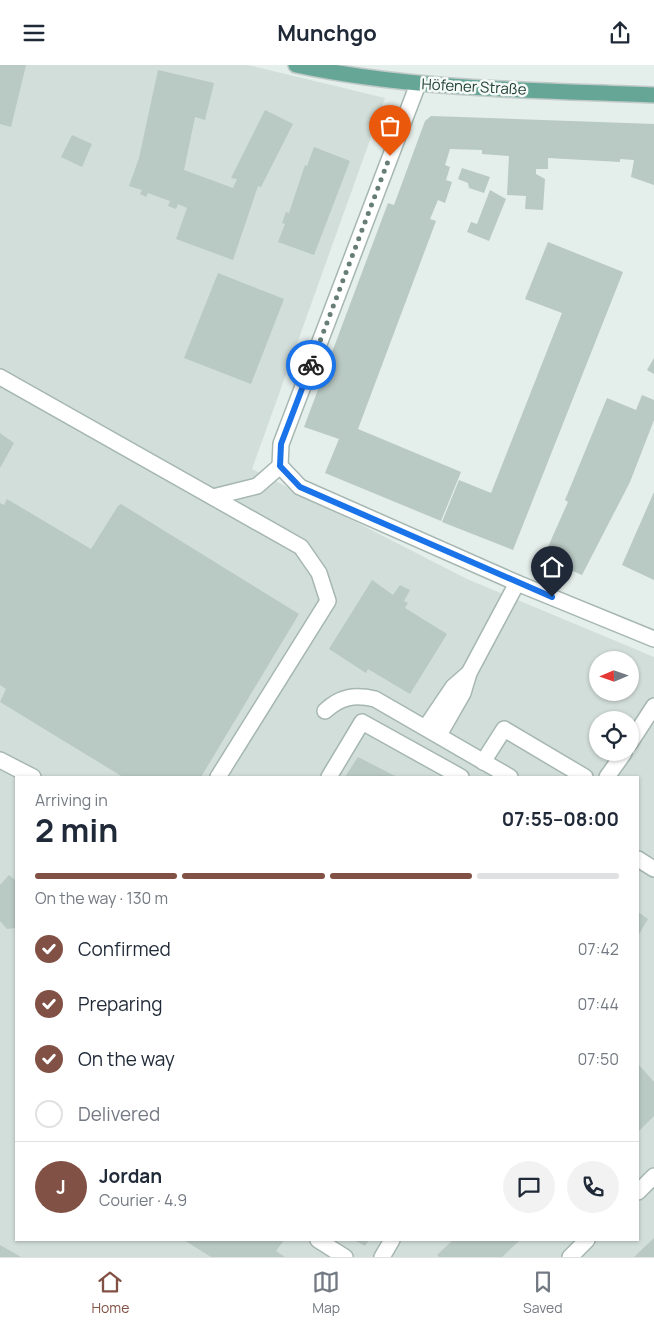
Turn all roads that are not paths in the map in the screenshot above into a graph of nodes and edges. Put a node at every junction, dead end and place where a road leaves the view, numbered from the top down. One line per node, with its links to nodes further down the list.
1 (296, 65): 2 (main road, Höfener Straße)
2 (418, 84): 3 (main road, Höfener Straße); 5 (street)
3 (654, 95)
4 (0, 377): 6 (street)
5 (280, 466): 6 (street); 7 (street)
6 (213, 497): 17 (street)
7 (517, 583): 8 (street); 12 (street)
8 (654, 639)
9 (654, 706): 11 (street)
10 (325, 711): 12 (street)
11 (639, 729)
12 (432, 731): 15 (street)
13 (0, 760): 16 (street)
14 (618, 761): 22 (street)
15 (483, 762): 20 (street); 21 (street)
16 (31, 776)
17 (219, 776)
18 (330, 776): 19 (street)
19 (459, 776)
20 (508, 776)
21 (583, 776)
22 (608, 776)
23 (639, 860): 24 (street)
24 (654, 869)
25 (654, 1176): 26 (street)
26 (639, 1191)
27 (320, 1241): 30 (street)
28 (391, 1241): 31 (street)
29 (586, 1241): 32 (street)
30 (345, 1257)
31 (382, 1257)
32 (570, 1257)

